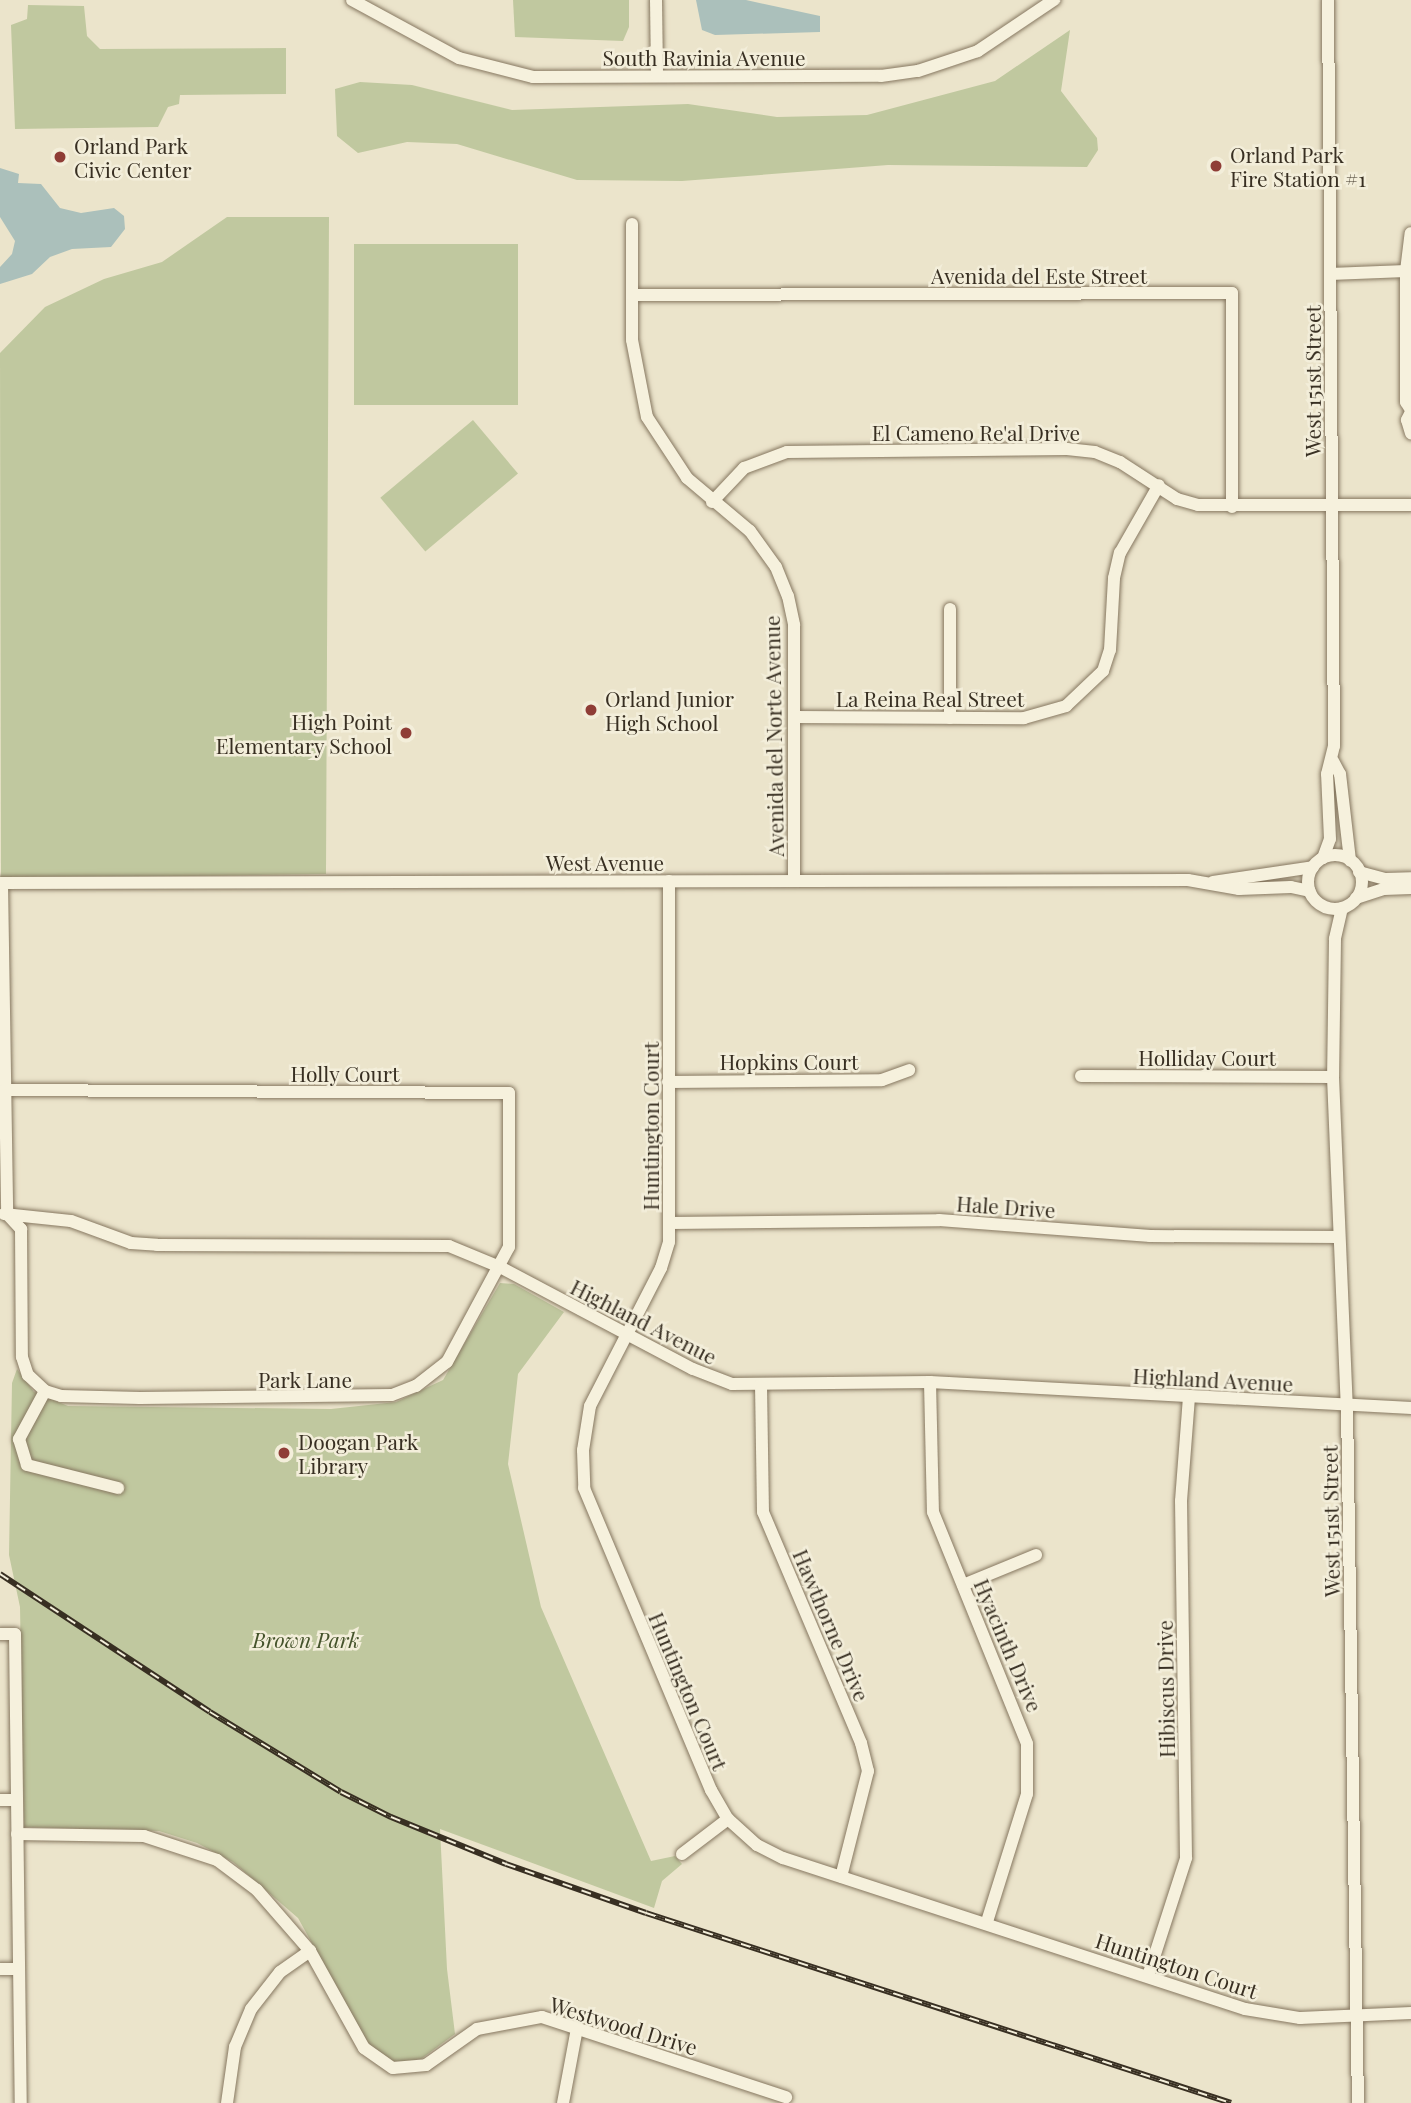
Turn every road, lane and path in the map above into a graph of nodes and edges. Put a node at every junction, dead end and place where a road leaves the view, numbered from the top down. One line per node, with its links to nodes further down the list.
1 (352, 0): 5 (street, South Ravinia Avenue)
2 (656, 0): 5 (street)
3 (1054, 0): 5 (street, South Ravinia Avenue)
4 (1328, 0): 9 (street, West 151st Street)
5 (657, 76)
6 (632, 224): 10 (street, Avenida del Norte Avenue)
7 (1411, 233): 8 (street)
8 (1406, 271): 9 (street); 11 (street)
9 (1330, 274): 16 (street, West 151st Street)
10 (632, 295): 14 (street, Avenida del Norte Avenue); 17 (street, Avenida del Este Street)
11 (1411, 411): 12 (street)
12 (1411, 433)
13 (1159, 485): 14 (street, El Cameno Re'al Drive); 17 (street, El Cameno Re'al Drive); 20 (street, La Reina Real Street)
14 (712, 502): 19 (street, Avenida del Norte Avenue)
15 (1411, 505): 16 (street, El Cameno Re'al Drive)
16 (1332, 506): 17 (street, El Cameno Re'al Drive); 21 (street, West 151st Street)
17 (1232, 507)
18 (950, 609): 20 (street)
19 (795, 717): 20 (street, La Reina Real Street); 28 (street, Avenida del Norte Avenue)
20 (950, 718)
21 (1333, 761): 22 (street, West 151st Street); 23 (street, West 151st Street)
22 (1323, 858): 23 (street); 24 (street)
23 (1350, 860): 25 (street)
24 (1312, 867): 30 (street, West Avenue); 32 (street)
25 (1360, 872): 26 (street); 33 (street)
26 (1411, 878)
27 (669, 881): 28 (street, West Avenue); 29 (street, West Avenue); 40 (street, Huntington Court)
28 (794, 881): 30 (street, West Avenue)
29 (1, 883): 41 (street)
30 (1209, 883): 32 (street, West Avenue)
31 (1411, 888): 33 (street)
32 (1310, 891): 34 (street)
33 (1356, 898): 35 (street)
34 (1322, 905): 35 (street); 36 (street, West 151st Street)
35 (1342, 908): 36 (street, West 151st Street)
36 (1335, 939): 39 (street, West 151st Street)
37 (909, 1070): 40 (street, Hopkins Court)
38 (1081, 1076): 39 (street, Holliday Court)
39 (1333, 1077): 44 (street, West 151st Street)
40 (668, 1082): 43 (street, Huntington Court)
41 (5, 1090): 42 (street); 45 (street, Holly Court)
42 (3, 1214): 45 (street, Highland Avenue); 49 (street)
43 (670, 1223): 44 (street, Hale Drive); 46 (street, Huntington Court)
44 (1339, 1237): 51 (street, West 151st Street)
45 (500, 1267): 46 (street, Highland Avenue); 49 (street, Park Lane)
46 (627, 1335): 48 (street, Highland Avenue); 59 (street, Huntington Court)
47 (930, 1382): 48 (street, Highland Avenue); 50 (street, Highland Avenue); 55 (street, Hyacinth Drive)
48 (761, 1385): 62 (street, Hawthorne Drive)
49 (45, 1391): 53 (street)
50 (1189, 1396): 51 (street, Highland Avenue); 67 (street, Hibiscus Drive)
51 (1347, 1406): 52 (street, Highland Avenue); 69 (street, West 151st Street)
52 (1411, 1408)
53 (118, 1488)
54 (1036, 1555): 55 (street)
55 (963, 1585): 63 (street, Hyacinth Drive)
56 (0, 1634): 58 (street)
57 (0, 1800): 58 (street)
58 (17, 1800): 60 (street)
59 (728, 1819): 61 (street); 62 (street, Huntington Court)
60 (18, 1834): 64 (street, Westwood Drive); 66 (street)
61 (682, 1854)
62 (841, 1877): 63 (street, Huntington Court)
63 (987, 1922): 67 (street, Huntington Court)
64 (310, 1951): 70 (street, Westwood Drive); 73 (street)
65 (0, 1969): 66 (street)
66 (19, 1969): 72 (street)
67 (1148, 1976): 69 (street, Huntington Court)
68 (1411, 2013): 69 (street, Huntington Court)
69 (1357, 2018): 75 (street, West 151st Street)
70 (577, 2028): 71 (street, Westwood Drive); 74 (street)
71 (786, 2097)
72 (21, 2103)
73 (227, 2103)
74 (563, 2103)
75 (1358, 2103)

